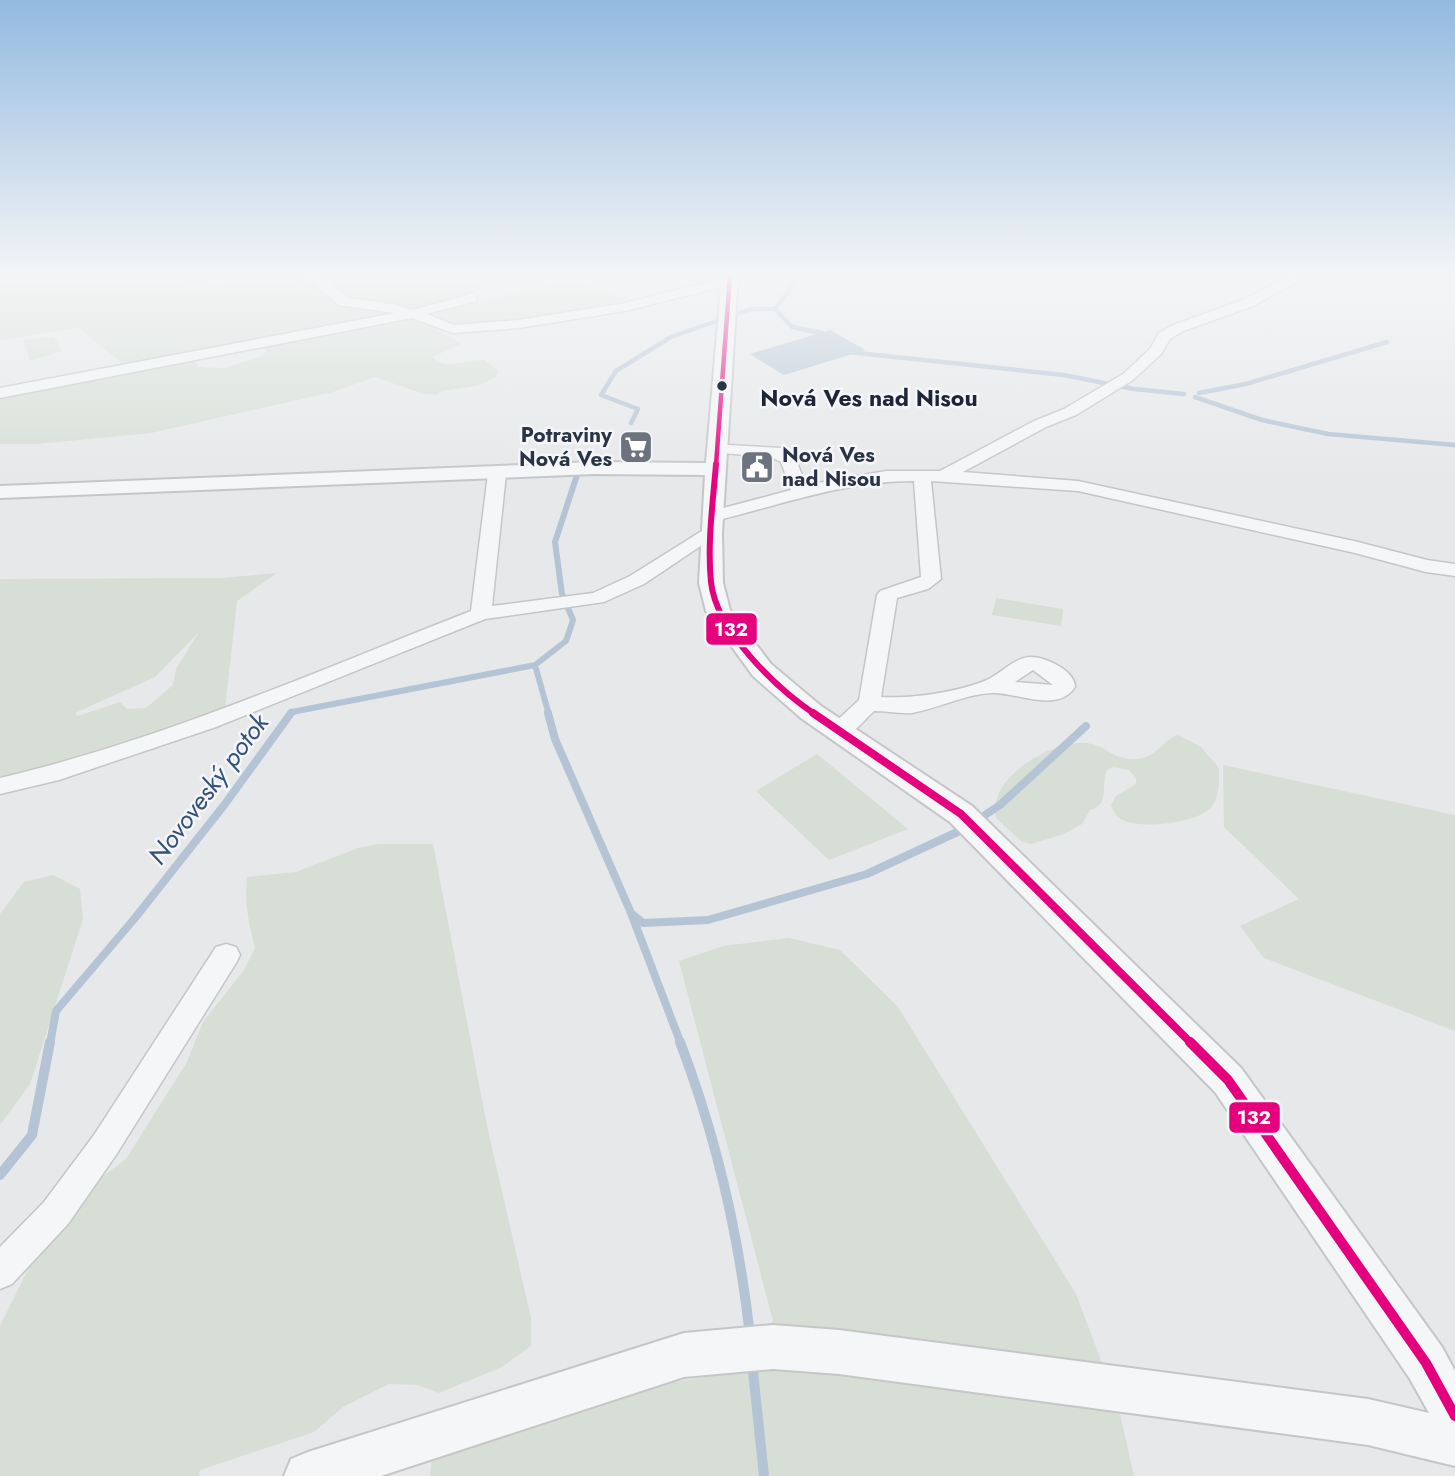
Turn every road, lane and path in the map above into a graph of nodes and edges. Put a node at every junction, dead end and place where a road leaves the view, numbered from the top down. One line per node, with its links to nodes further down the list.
1 (257, 344): 4 (street)
2 (725, 344): 5 (street)
3 (1160, 344): 8 (street)
4 (0, 393)
5 (717, 459): 6 (street); 9 (street); 11 (street)
6 (497, 474): 10 (street); 15 (street)
7 (922, 476): 8 (street); 9 (street); 17 (street)
8 (943, 477): 12 (street)
9 (800, 491): 11 (street)
10 (0, 492)
11 (712, 524): 15 (street); 18 (street)
12 (1426, 566): 13 (street); 14 (street)
13 (1455, 570)
14 (1455, 584)
15 (481, 614): 19 (street)
16 (992, 686): 17 (street)
17 (869, 703): 18 (street)
18 (838, 732): 22 (street)
19 (0, 786)
20 (226, 955): 21 (street)
21 (0, 1272)
22 (1455, 1416)
23 (1455, 1443): 24 (street)
24 (308, 1476)

